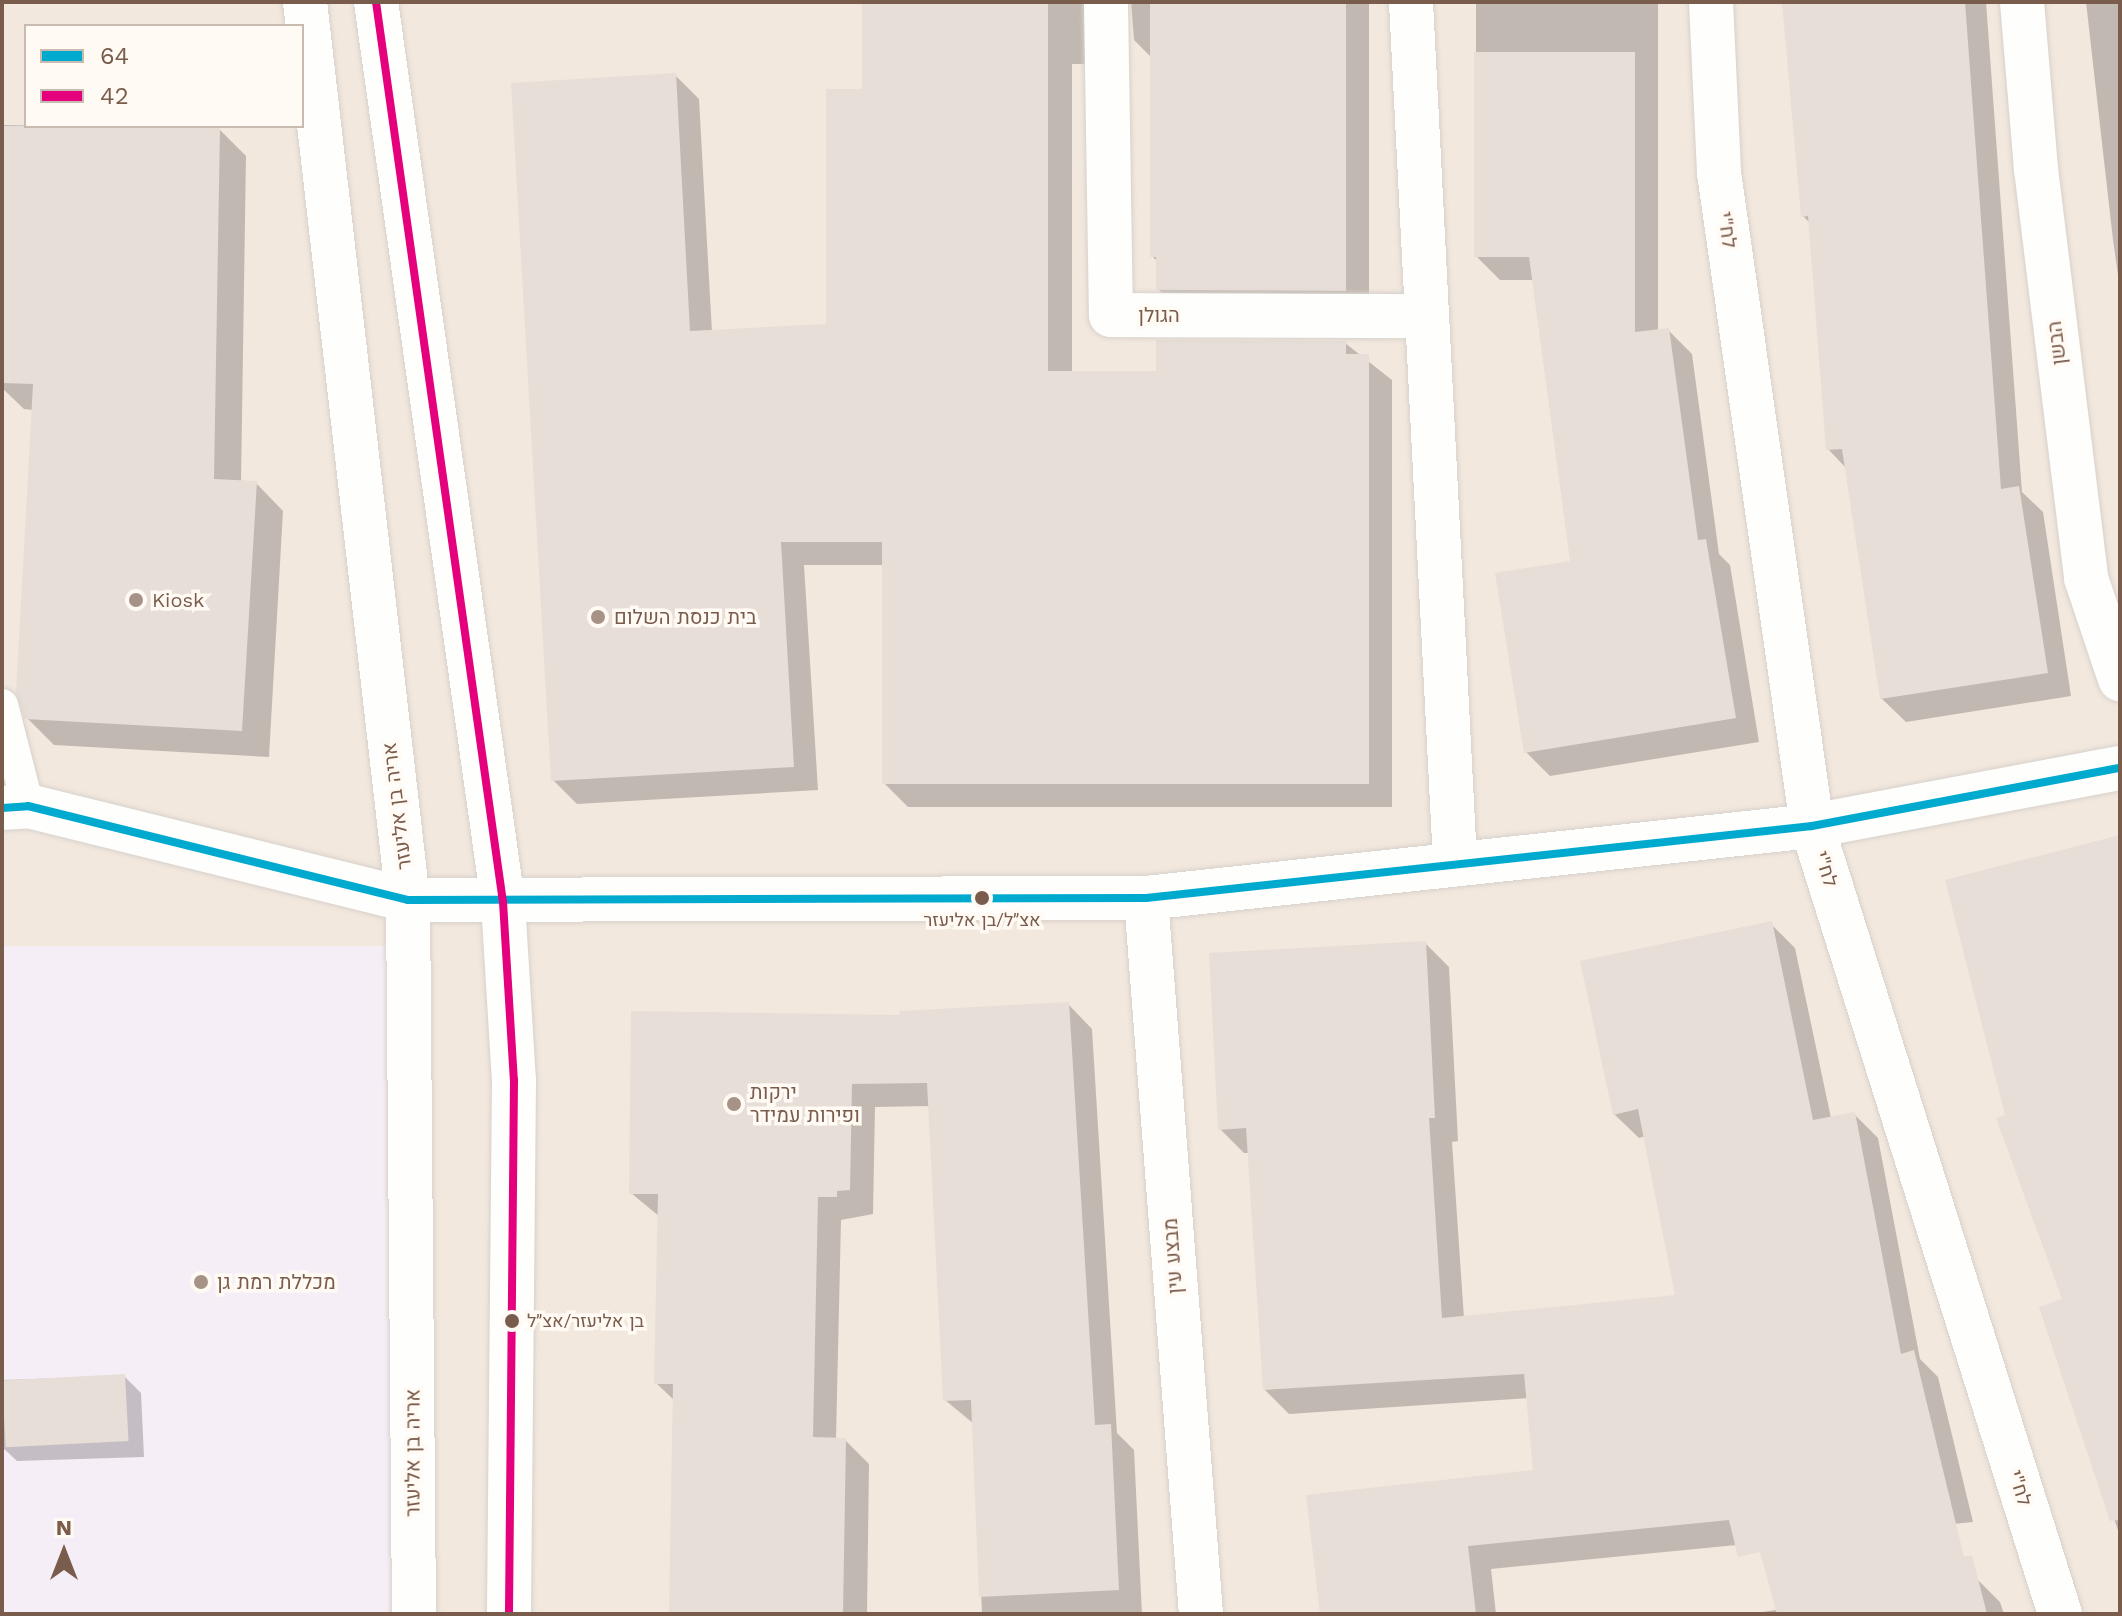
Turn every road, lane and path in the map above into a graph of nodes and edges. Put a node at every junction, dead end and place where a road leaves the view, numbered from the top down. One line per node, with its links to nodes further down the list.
1 (305, 2): 15 (street, אריה בן אליעזר)
2 (376, 2): 16 (street)
3 (1106, 2): 7 (street, הגולן)
4 (1411, 2): 7 (street)
5 (1711, 2): 12 (street, לח"י)
6 (2022, 2): 8 (street, הבשן)
7 (1424, 316): 13 (street)
8 (2120, 679)
9 (2, 705): 11 (lane)
10 (2120, 768): 12 (street)
11 (15, 807): 15 (street)
12 (1812, 826): 13 (street); 20 (street, לח"י)
13 (1455, 861): 14 (street)
14 (1146, 898): 16 (street); 19 (street, מבצע עין)
15 (408, 900): 16 (street); 17 (street, אריה בן אליעזר)
16 (503, 902): 18 (street)
17 (414, 1614)
18 (509, 1614)
19 (1201, 1614)
20 (2060, 1614)

